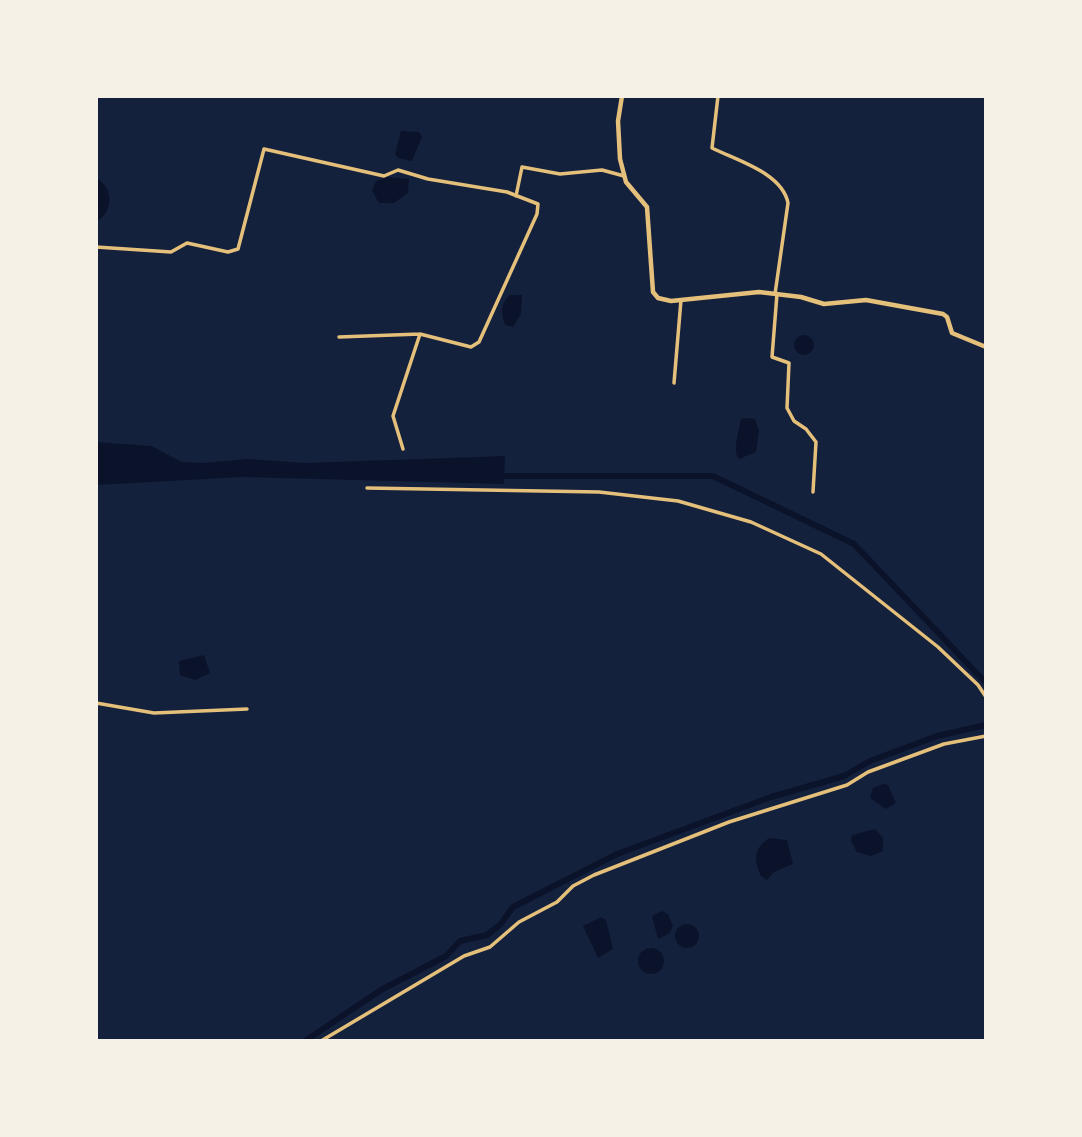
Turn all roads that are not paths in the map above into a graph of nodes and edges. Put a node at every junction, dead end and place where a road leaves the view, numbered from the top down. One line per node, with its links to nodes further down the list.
1 (622, 96): 3 (street)
2 (718, 96): 6 (street)
3 (624, 176): 4 (street); 7 (street)
4 (516, 196): 5 (street); 8 (street)
5 (96, 247)
6 (776, 294): 7 (street); 10 (street); 14 (street)
7 (681, 300): 11 (street)
8 (420, 334): 9 (street); 12 (street)
9 (339, 337)
10 (986, 347)
11 (674, 383)
12 (403, 449)
13 (367, 488): 15 (street)
14 (813, 492)
15 (986, 697)
16 (96, 703): 17 (street)
17 (247, 709)
18 (986, 736): 19 (street)
19 (321, 1041)

